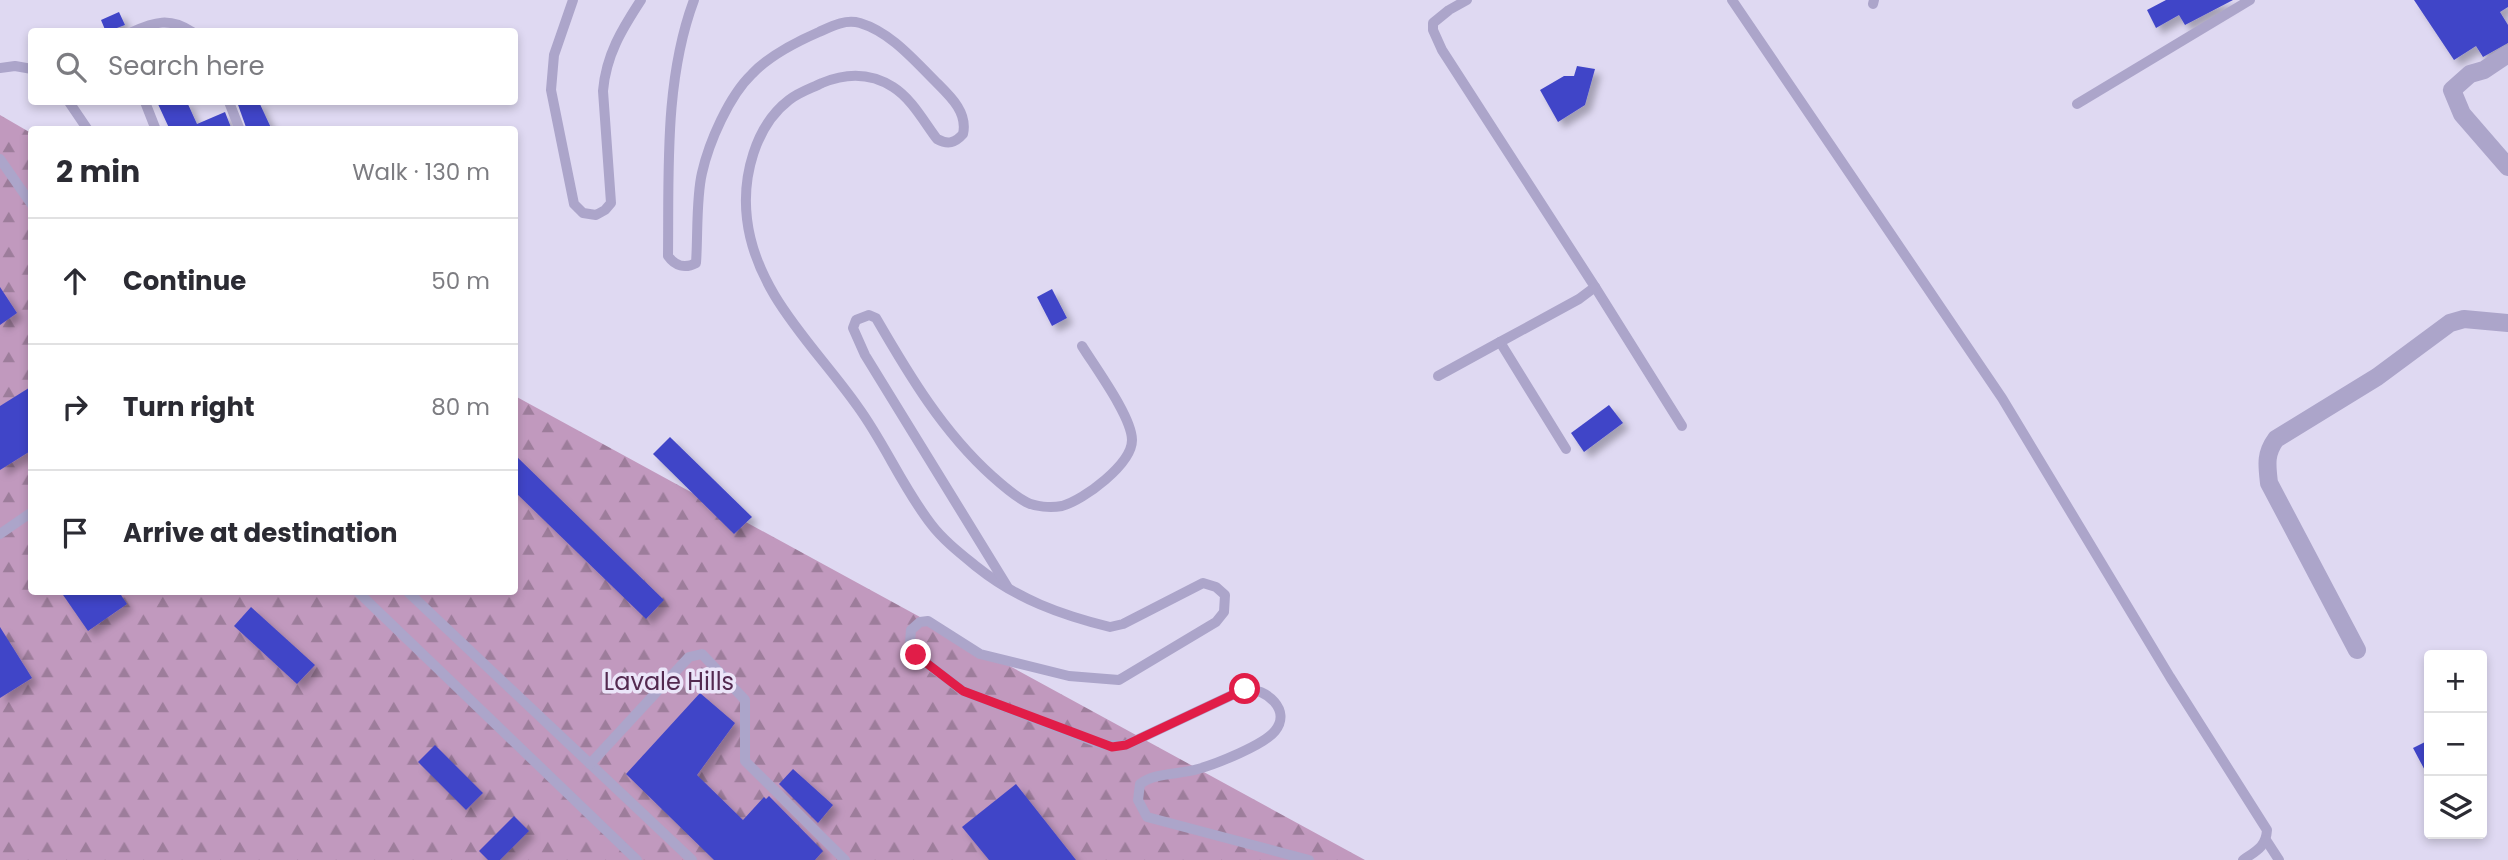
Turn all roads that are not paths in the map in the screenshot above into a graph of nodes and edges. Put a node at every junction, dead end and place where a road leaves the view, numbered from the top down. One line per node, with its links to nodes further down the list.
1 (573, 0): 2 (lane)
2 (641, 0)
3 (694, 0): 31 (lane)
4 (1467, 0): 22 (lane)
5 (1732, 0): 36 (lane)
6 (2250, 0): 12 (lane)
7 (141, 28): 8 (lane)
8 (185, 28)
9 (2508, 54): 20 (street)
10 (0, 68): 11 (lane)
11 (28, 68)
12 (2077, 104)
13 (71, 105): 16 (lane)
14 (146, 105): 17 (lane)
15 (230, 105): 18 (lane)
16 (85, 126)
17 (154, 126)
18 (238, 126)
19 (0, 159): 21 (lane)
20 (2508, 167)
21 (28, 199)
22 (1595, 286): 24 (lane); 27 (lane)
23 (2508, 323): 34 (street)
24 (1500, 342): 26 (lane); 28 (lane)
25 (1082, 346): 31 (lane)
26 (1438, 376)
27 (1682, 426)
28 (1566, 449)
29 (28, 515): 30 (lane)
30 (0, 534)
31 (1008, 589): 40 (lane)
32 (361, 595): 37 (lane)
33 (411, 595): 35 (lane)
34 (2357, 650)
35 (590, 764): 38 (lane); 39 (lane)
36 (2266, 840): 41 (lane); 42 (lane)
37 (637, 860)
38 (692, 860)
39 (845, 860)
40 (1309, 860)
41 (2244, 860)
42 (2278, 860)

